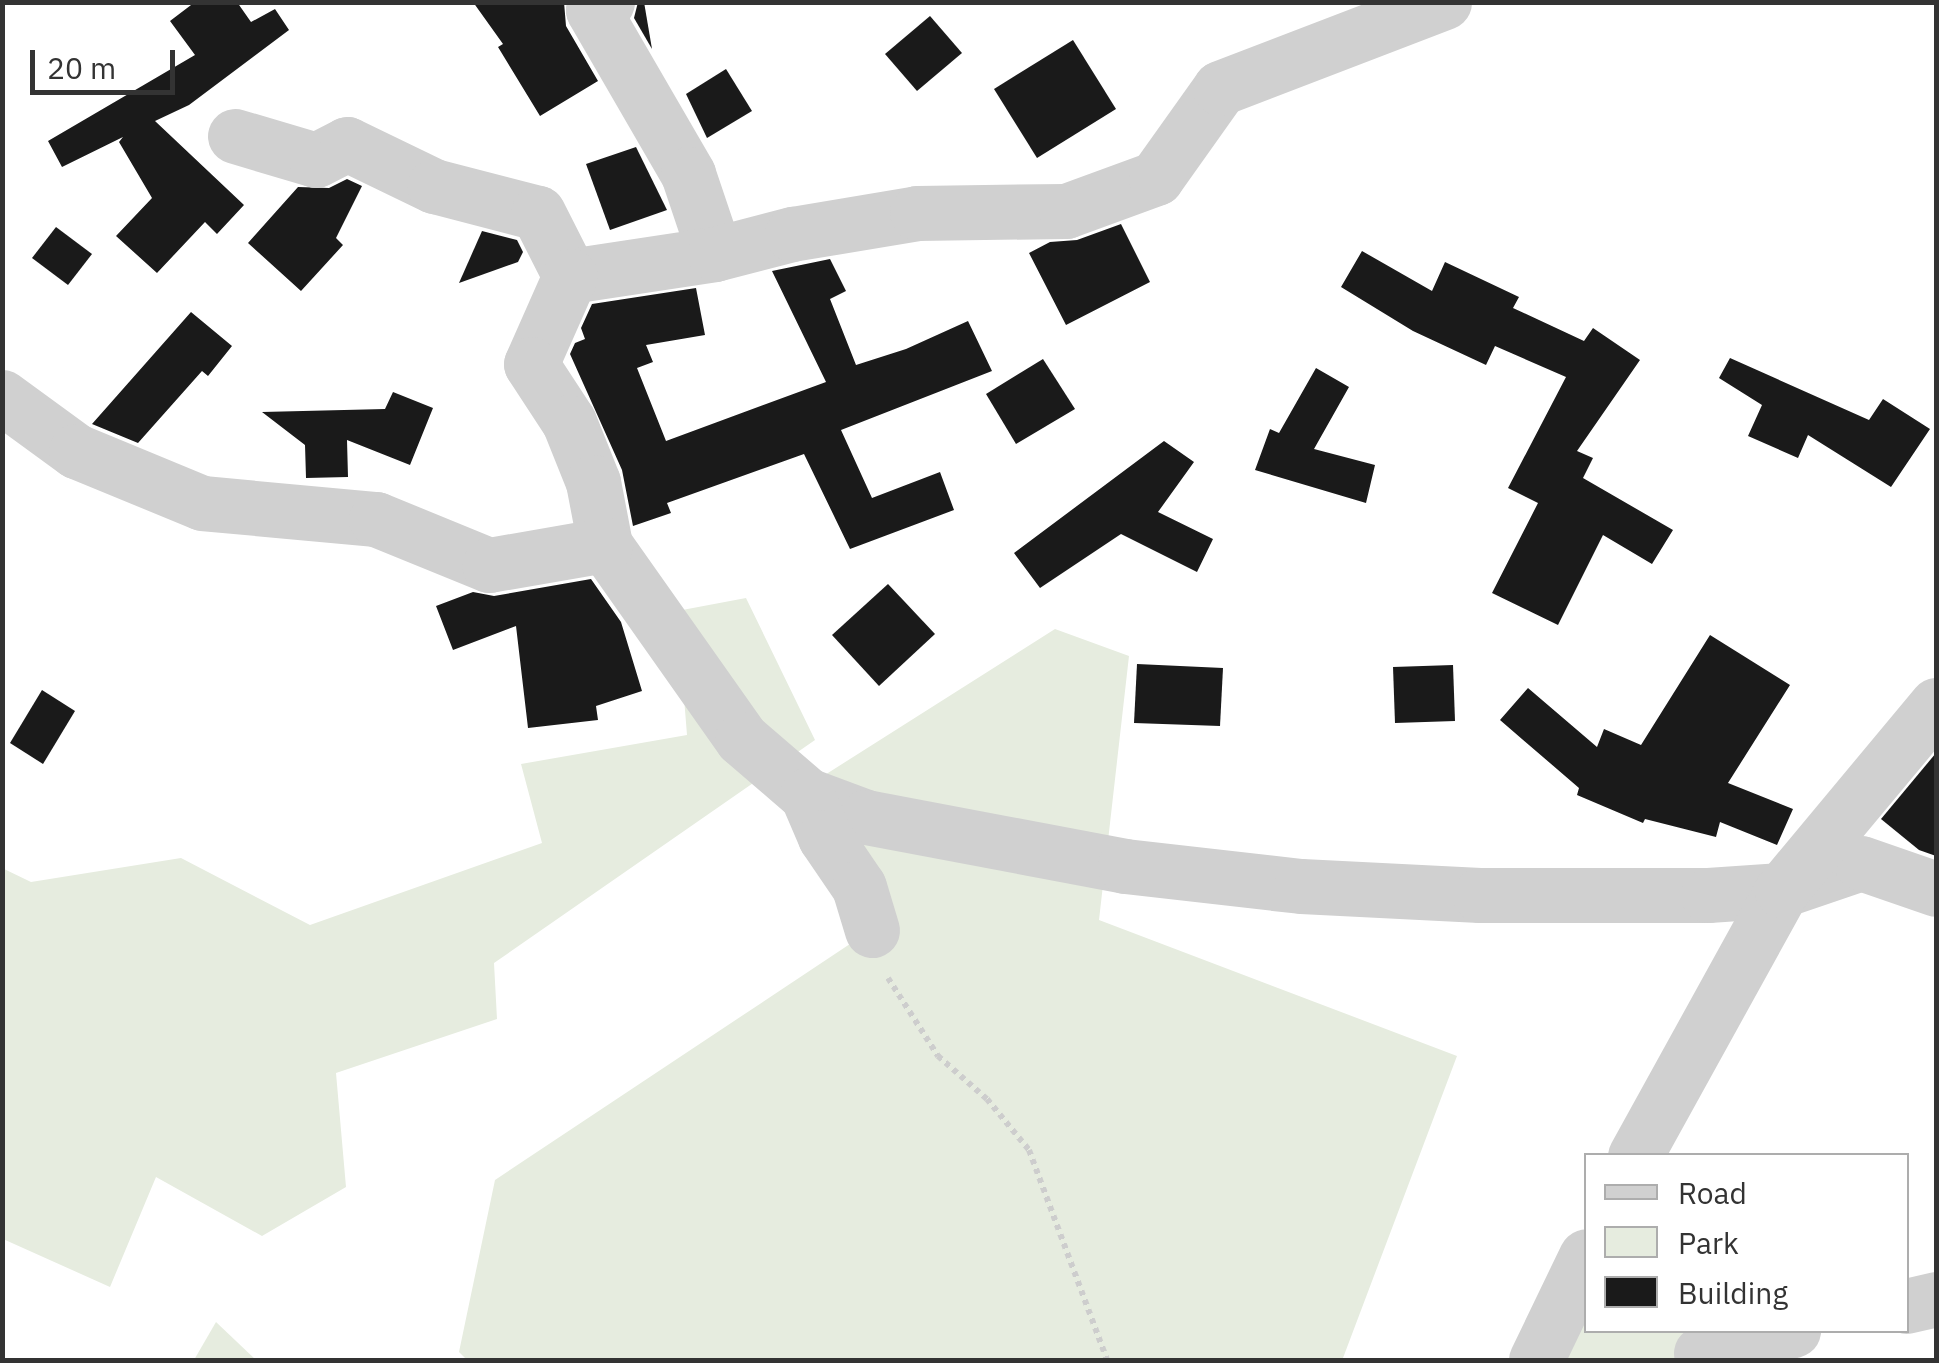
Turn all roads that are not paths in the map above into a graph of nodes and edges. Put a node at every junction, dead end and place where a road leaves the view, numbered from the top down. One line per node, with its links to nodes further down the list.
1 (606, 2): 4 (street)
2 (1444, 2): 4 (street)
3 (236, 136): 5 (street)
4 (715, 254): 5 (street)
5 (570, 276): 7 (street)
6 (2, 397): 7 (street)
7 (606, 545): 9 (street)
8 (1936, 705): 11 (street)
9 (807, 795): 11 (street); 12 (street)
10 (1936, 889): 11 (street)
11 (1782, 890): 13 (street)
12 (872, 930)
13 (1637, 1153)
14 (1584, 1260): 19 (street)
15 (1936, 1299): 16 (street)
16 (1909, 1305)
17 (1781, 1333): 18 (street)
18 (1701, 1353)
19 (1536, 1360)

